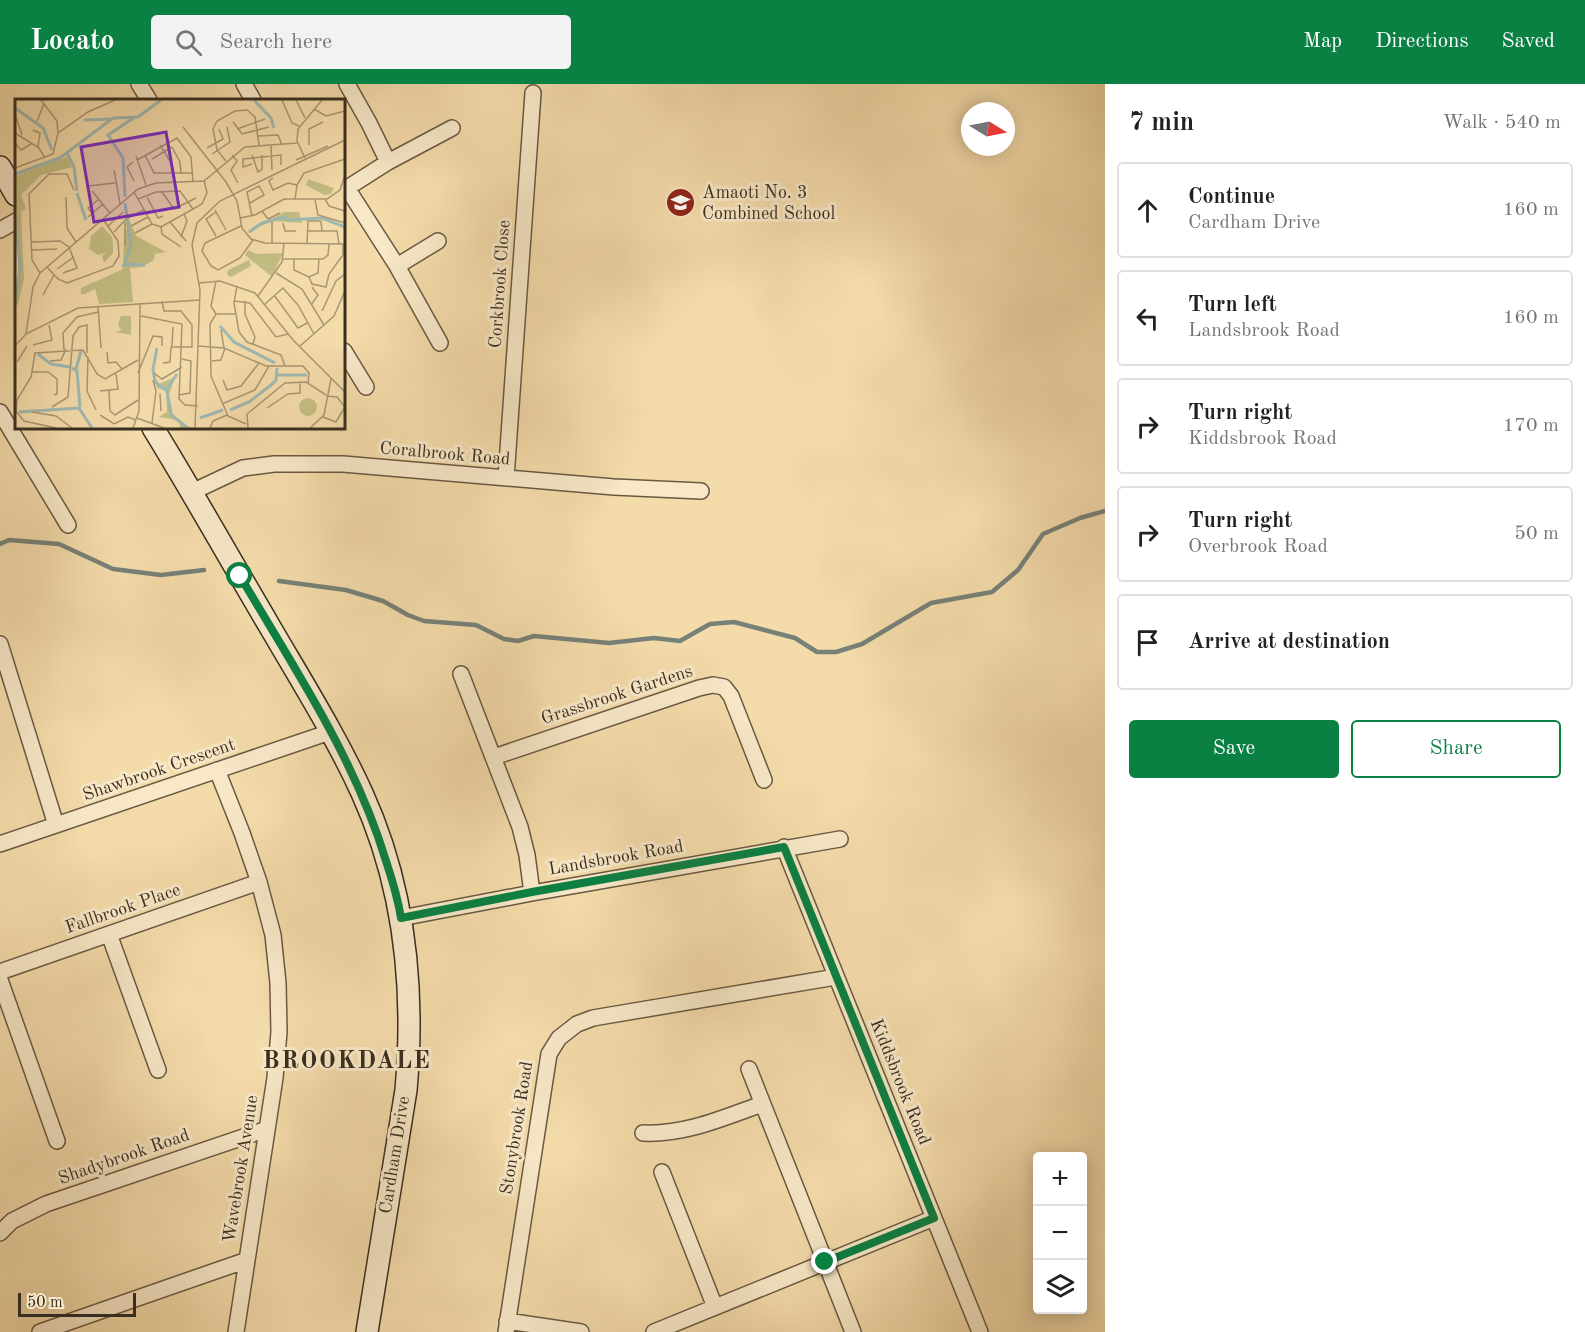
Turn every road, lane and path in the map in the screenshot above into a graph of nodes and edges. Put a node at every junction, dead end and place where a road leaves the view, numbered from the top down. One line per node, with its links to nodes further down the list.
1 (139, 84): 5 (street)
2 (244, 84): 6 (street)
3 (350, 85): 8 (street)
4 (533, 93): 21 (street, Corkbrook Close)
5 (148, 99)
6 (252, 99)
7 (452, 128): 8 (street)
8 (388, 162): 10 (street)
9 (0, 167): 11 (street)
10 (345, 189): 15 (street)
11 (15, 193)
12 (15, 221): 13 (street)
13 (0, 230)
14 (438, 241): 15 (street)
15 (397, 266): 16 (street)
16 (440, 343)
17 (345, 353): 18 (street)
18 (366, 387)
19 (0, 412): 24 (street)
20 (154, 429): 23 (street, Cardham Drive)
21 (506, 478): 22 (street, Coralbrook Road); 23 (street, Coralbrook Road)
22 (701, 491)
23 (192, 492): 27 (street, Cardham Drive)
24 (68, 525)
25 (0, 645): 31 (street)
26 (461, 674): 28 (street)
27 (330, 732): 29 (street, Shawbrook Crescent); 37 (street, Cardham Drive)
28 (494, 757): 30 (street, Grassbrook Gardens); 36 (street)
29 (217, 770): 31 (street, Shawbrook Crescent); 35 (street, Wavebrook Avenue)
30 (764, 780)
31 (56, 825): 33 (street, Shawbrook Crescent)
32 (840, 839): 34 (street, Landsbrook Road)
33 (0, 844)
34 (784, 847): 36 (street, Landsbrook Road); 40 (street, Kiddsbrook Road)
35 (259, 882): 38 (street, Fallbrook Place); 45 (street, Wavebrook Avenue)
36 (532, 892): 37 (street, Landsbrook Road)
37 (401, 918): 57 (street, Cardham Drive)
38 (109, 934): 39 (street, Fallbrook Place); 43 (street)
39 (0, 972)
40 (836, 977): 49 (street, Kiddsbrook Road); 54 (street, Stonybrook Road)
41 (0, 980): 47 (street)
42 (748, 1069): 44 (street)
43 (158, 1070)
44 (762, 1104): 46 (street); 52 (street)
45 (267, 1129): 50 (street, Shadybrook Road); 51 (street, Wavebrook Avenue)
46 (643, 1133)
47 (57, 1141)
48 (662, 1172): 53 (street)
49 (934, 1218): 52 (street); 61 (street, Kiddsbrook Road)
50 (0, 1233)
51 (247, 1260): 55 (street); 56 (street, Wavebrook Avenue)
52 (825, 1262): 53 (street); 60 (street)
53 (715, 1307): 59 (street)
54 (506, 1326): 58 (street)
55 (40, 1332)
56 (236, 1332)
57 (367, 1332)
58 (581, 1332)
59 (654, 1332)
60 (853, 1332)
61 (980, 1332)

